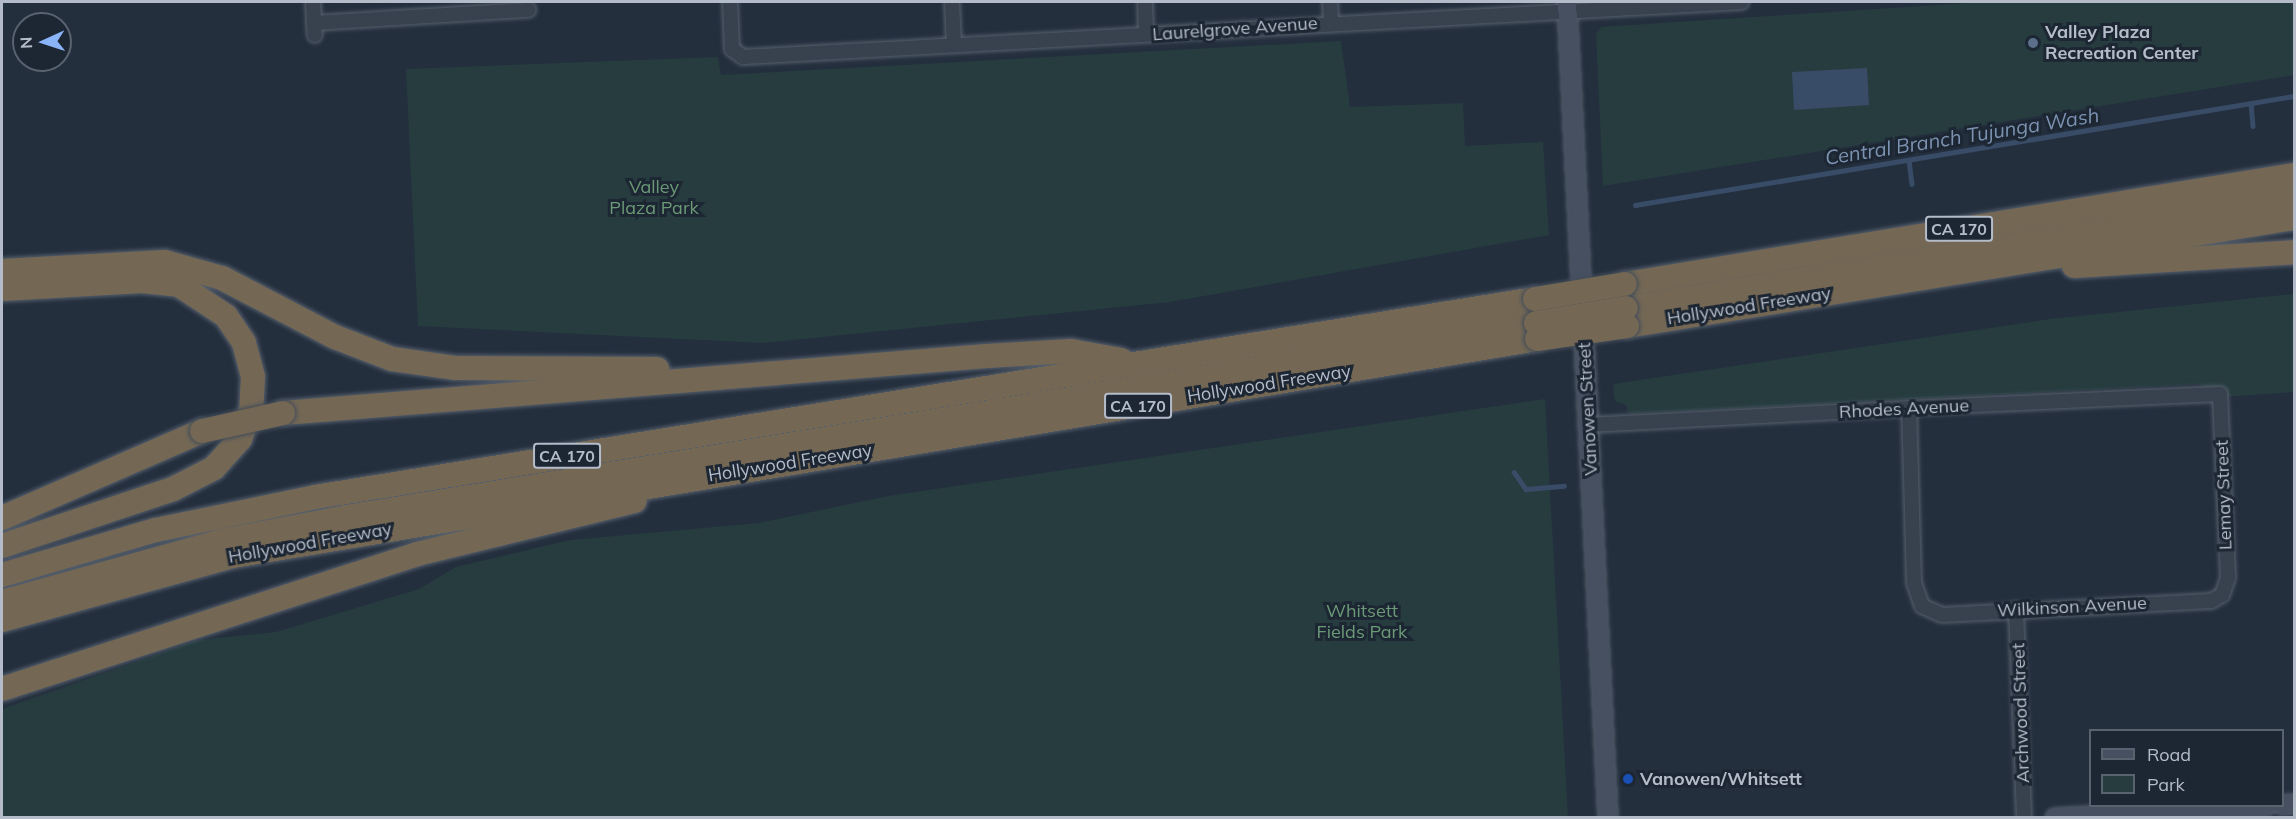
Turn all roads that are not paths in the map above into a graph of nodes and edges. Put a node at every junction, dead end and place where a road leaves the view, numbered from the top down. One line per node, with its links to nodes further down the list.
1 (313, 2): 8 (street)
2 (730, 2): 11 (street, Laurelgrove Avenue)
3 (952, 2): 11 (street)
4 (1144, 2): 10 (street)
5 (1330, 2): 9 (street)
6 (1741, 2): 7 (street, Laurelgrove Avenue)
7 (1567, 6): 9 (street, Laurelgrove Avenue); 26 (main road, Vanowen Street)
8 (530, 10)
9 (1331, 23): 10 (street, Laurelgrove Avenue)
10 (1146, 34): 11 (street, Laurelgrove Avenue)
11 (954, 44)
12 (2295, 175): 20 (highway, Hollywood Freeway / CA 170)
13 (2295, 189): 20 (highway)
14 (2295, 199): 20 (highway)
15 (2295, 218): 17 (highway, Hollywood Freeway / CA 170)
16 (2295, 252): 17 (highway)
17 (1988, 268): 20 (highway, Hollywood Freeway / CA 170)
18 (2, 270): 23 (highway)
19 (2, 290): 29 (highway)
20 (1626, 304): 21 (highway, Hollywood Freeway / CA 170, bridge); 21 (highway, Hollywood Freeway / CA 170, bridge)
21 (1536, 318): 22 (highway, Hollywood Freeway / CA 170); 27 (highway, Hollywood Freeway / CA 170); 31 (highway); 33 (highway)
22 (1139, 363): 23 (highway); 30 (highway, Hollywood Freeway / CA 170)
23 (746, 374): 28 (highway, bridge)
24 (2220, 394): 25 (street, Rhodes Avenue); 32 (street, Lemay Street)
25 (1910, 408): 26 (street, Rhodes Avenue); 34 (street, Wilkinson Avenue)
26 (1588, 425): 38 (main road, Vanowen Street)
27 (738, 471): 35 (highway, Hollywood Freeway / CA 170); 36 (highway)
28 (2, 518)
29 (2, 546)
30 (2, 575)
31 (2, 590)
32 (2222, 595): 34 (street, Wilkinson Avenue)
33 (2, 602)
34 (2016, 609): 39 (street, Archwood Street)
35 (2, 620)
36 (2, 689)
37 (2249, 807): 40 (main road)
38 (1608, 818)
39 (2024, 818)
40 (2055, 818)

